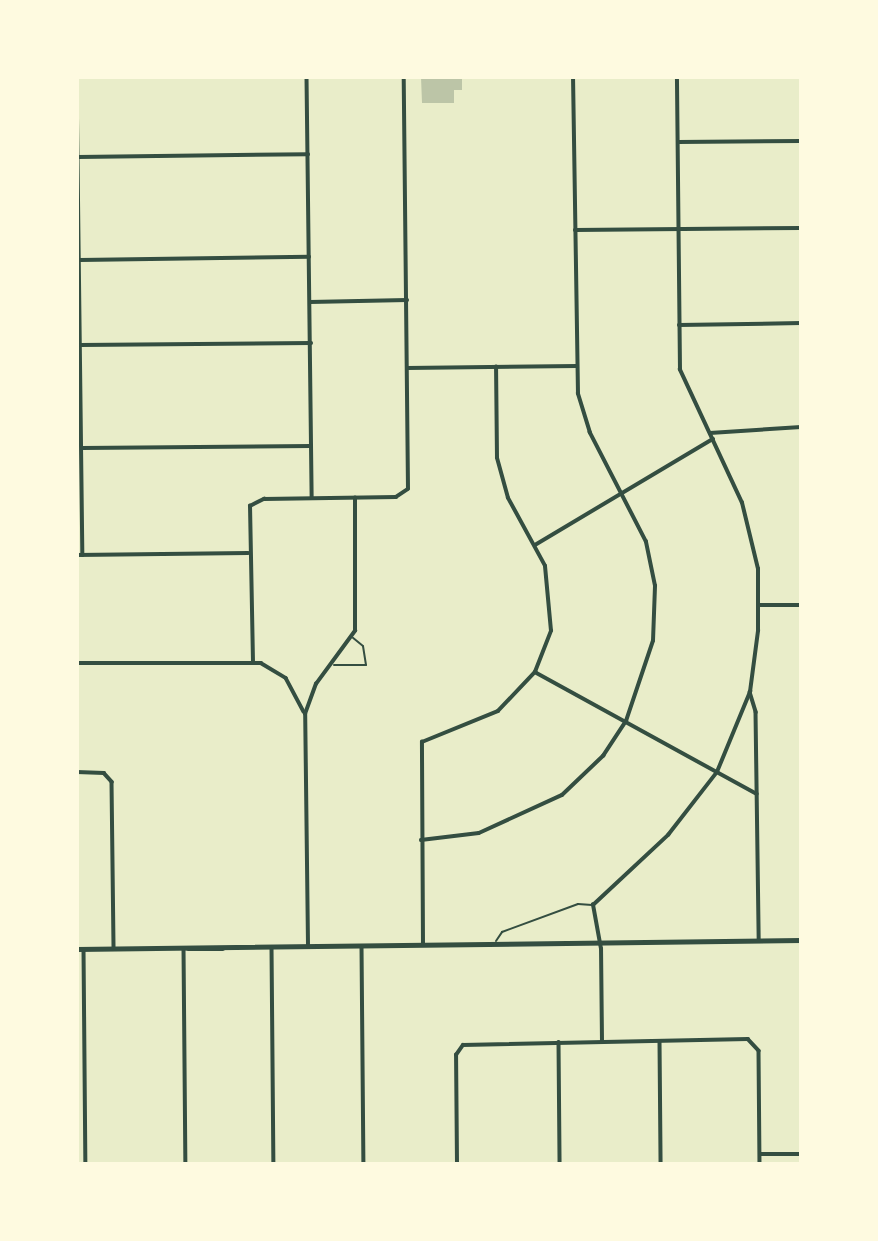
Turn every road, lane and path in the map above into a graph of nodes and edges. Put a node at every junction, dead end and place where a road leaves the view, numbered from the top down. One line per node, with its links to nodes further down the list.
1 (77, 77): 9 (street)
2 (307, 77): 8 (street)
3 (404, 77): 15 (street)
4 (573, 77): 11 (street)
5 (677, 77): 7 (street)
6 (801, 141): 7 (street)
7 (678, 142): 12 (street)
8 (308, 154): 9 (street); 13 (street)
9 (78, 157): 14 (street)
10 (801, 228): 12 (street)
11 (575, 230): 12 (street); 22 (street)
12 (679, 230): 19 (street)
13 (309, 257): 14 (street); 17 (street)
14 (80, 260): 16 (street)
15 (407, 300): 17 (street); 24 (street)
16 (78, 301): 21 (street)
17 (310, 302): 20 (street)
18 (801, 323): 19 (street)
19 (679, 325): 26 (street)
20 (311, 343): 21 (street); 28 (street)
21 (80, 345): 29 (street)
22 (577, 366): 23 (street); 30 (street)
23 (496, 367): 24 (street); 33 (street)
24 (407, 368): 31 (street)
25 (801, 427): 26 (street)
26 (710, 433): 27 (street)
27 (713, 439): 30 (street); 36 (street)
28 (312, 446): 29 (street); 32 (street)
29 (82, 448): 35 (street)
30 (624, 492): 33 (street); 45 (street)
31 (355, 498): 32 (street); 38 (street)
32 (312, 499): 34 (street)
33 (535, 545): 42 (street)
34 (248, 553): 35 (street); 39 (street)
35 (80, 555)
36 (758, 605): 37 (street); 43 (street)
37 (801, 605)
38 (353, 638): 41 (street); 41 (lane)
39 (253, 662): 40 (street); 44 (street)
40 (77, 663)
41 (334, 665): 44 (street)
42 (535, 671): 45 (street); 49 (street)
43 (750, 692): 47 (street); 48 (street)
44 (305, 714): 56 (street)
45 (626, 721): 47 (street); 49 (street)
46 (77, 772): 59 (street)
47 (717, 772): 48 (street); 50 (street)
48 (757, 794): 52 (street)
49 (421, 839): 55 (street)
50 (593, 905): 53 (street); 54 (lane)
51 (801, 940): 52 (street)
52 (758, 941): 53 (street)
53 (599, 943): 54 (street); 64 (street)
54 (495, 944): 55 (street)
55 (423, 945): 57 (street)
56 (308, 946): 57 (street); 58 (street)
57 (362, 946): 70 (street)
58 (272, 947): 60 (street); 69 (street)
59 (114, 948): 60 (street); 61 (street)
60 (186, 948): 68 (street)
61 (81, 949): 67 (street)
62 (660, 1041): 64 (street); 65 (street); 73 (street)
63 (559, 1042): 64 (street); 71 (street); 72 (street)
64 (603, 1042)
65 (760, 1154): 66 (street); 74 (street)
66 (801, 1154)
67 (86, 1164)
68 (186, 1164)
69 (274, 1164)
70 (364, 1164)
71 (457, 1164)
72 (560, 1164)
73 (661, 1164)
74 (760, 1164)

